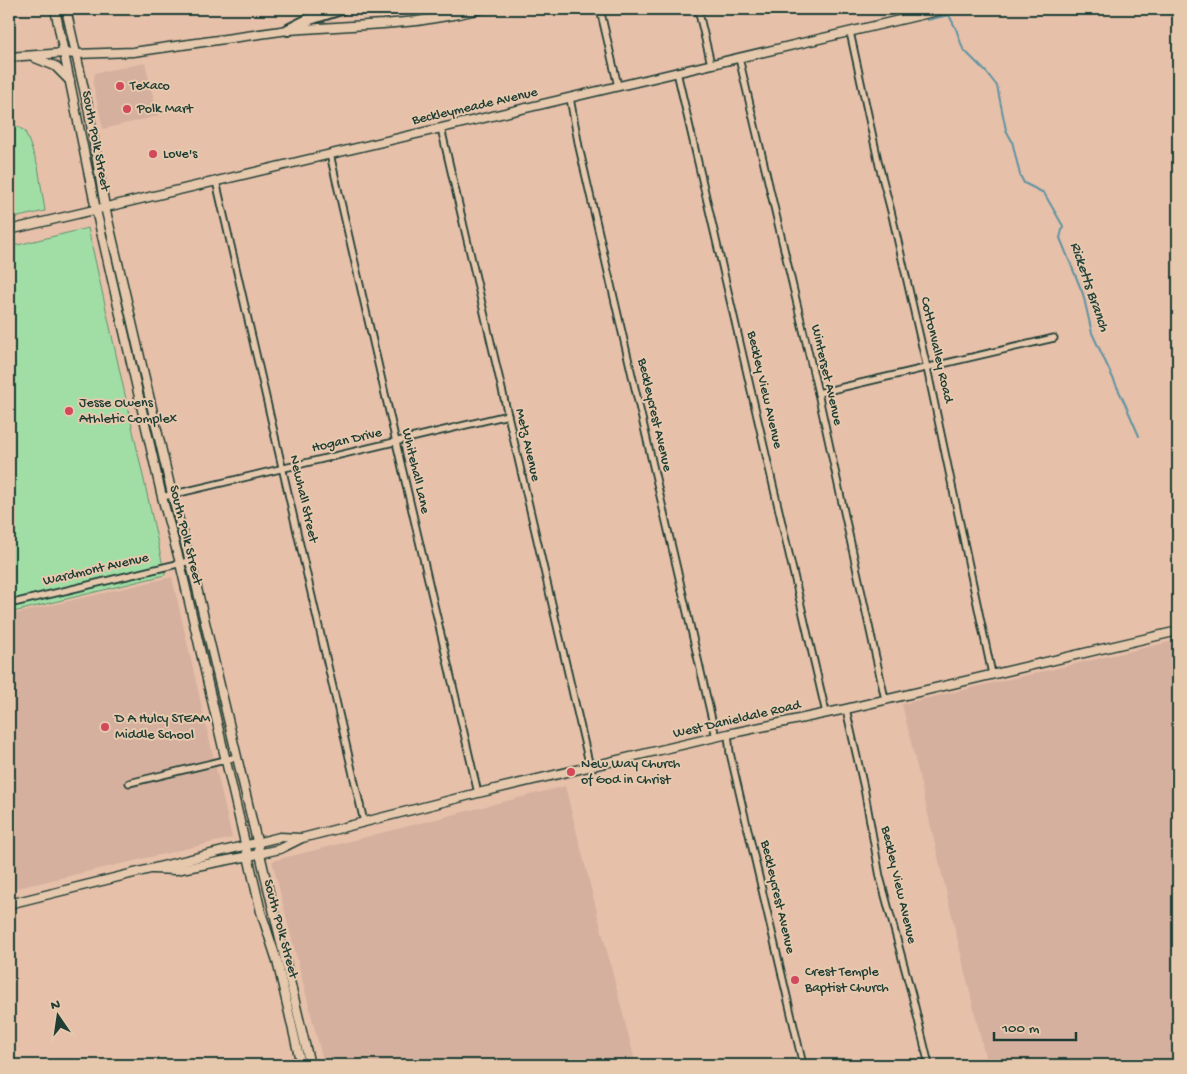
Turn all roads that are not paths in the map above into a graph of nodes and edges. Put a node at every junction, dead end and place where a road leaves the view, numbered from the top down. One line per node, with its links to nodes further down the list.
1 (55, 9): 14 (main road, South Polk Street)
2 (341, 9): 12 (highway)
3 (481, 9): 12 (main road)
4 (600, 9): 22 (street)
5 (698, 9): 19 (street)
6 (907, 9): 10 (street)
7 (946, 9): 10 (main road, Beckleymeade Avenue)
8 (1175, 9): 11 (street)
9 (66, 11): 15 (main road, South Polk Street)
10 (909, 18): 13 (main road, Beckleymeade Avenue)
11 (1178, 24)
12 (288, 30): 15 (main road)
13 (850, 32): 18 (main road, Beckleymeade Avenue); 33 (street, Cottonvalley Road)
14 (65, 53): 15 (main road); 17 (main road); 21 (main road, South Polk Street)
15 (76, 54): 27 (main road, South Polk Street)
16 (9, 57): 17 (main road)
17 (28, 57): 21 (main road)
18 (739, 58): 19 (main road, Beckleymeade Avenue); 34 (street, Winterset Avenue)
19 (710, 64): 20 (main road, Beckleymeade Avenue)
20 (677, 72): 22 (main road, Beckleymeade Avenue); 51 (street, Beckley View Avenue)
21 (70, 81): 28 (main road, South Polk Street)
22 (618, 86): 23 (main road, Beckleymeade Avenue)
23 (570, 98): 24 (main road, Beckleymeade Avenue); 53 (street, Beckleycrest Avenue)
24 (441, 128): 25 (main road, Beckleymeade Avenue); 35 (street, Metz Avenue)
25 (330, 154): 26 (main road, Beckleymeade Avenue); 36 (street, Whitehall Lane)
26 (216, 181): 27 (main road, Beckleymeade Avenue); 37 (street, Newhall Street)
27 (105, 207): 28 (main road, Beckleymeade Avenue); 31 (main road, South Polk Street)
28 (96, 210): 29 (main road, Beckleymeade Avenue); 32 (main road, South Polk Street)
29 (9, 230)
30 (1054, 338): 33 (street)
31 (140, 360): 32 (main road); 38 (main road, South Polk Street)
32 (131, 362): 39 (main road, South Polk Street)
33 (927, 368): 34 (street); 46 (street, Cottonvalley Road)
34 (818, 393): 49 (street, Winterset Avenue)
35 (508, 415): 36 (street, Hogan Drive); 56 (street, Metz Avenue)
36 (396, 442): 37 (street, Hogan Drive); 58 (street, Whitehall Lane)
37 (283, 468): 38 (street, Hogan Drive); 59 (street, Newhall Street)
38 (172, 494): 39 (street, Hogan Drive); 40 (main road, South Polk Street)
39 (162, 497): 41 (main road, South Polk Street)
40 (190, 561): 41 (street, Wardmont Avenue); 43 (main road, South Polk Street)
41 (180, 563): 42 (street, Wardmont Avenue); 44 (main road, South Polk Street)
42 (9, 604)
43 (203, 614): 44 (main road); 47 (main road, South Polk Street)
44 (193, 617): 48 (main road, South Polk Street)
45 (1178, 631): 46 (main road, West Danieldale Road)
46 (992, 674): 49 (main road, West Danieldale Road)
47 (218, 679): 48 (main road); 54 (main road, South Polk Street)
48 (208, 682): 55 (main road, South Polk Street)
49 (885, 699): 50 (main road, West Danieldale Road)
50 (846, 709): 51 (main road, West Danieldale Road); 72 (street, Beckley View Avenue)
51 (826, 713): 52 (main road, West Danieldale Road)
52 (728, 734): 53 (main road, West Danieldale Road); 71 (street, Beckleycrest Avenue)
53 (716, 737): 56 (main road, West Danieldale Road)
54 (237, 757): 55 (street); 61 (main road, South Polk Street)
55 (226, 760): 57 (street); 62 (main road, South Polk Street)
56 (590, 767): 58 (main road, West Danieldale Road)
57 (129, 783)
58 (478, 793): 59 (main road, West Danieldale Road)
59 (364, 822): 60 (main road, West Danieldale Road)
60 (302, 838): 61 (main road, West Danieldale Road); 63 (main road, West Danieldale Road)
61 (257, 843): 62 (main road, West Danieldale Road); 63 (main road, South Polk Street)
62 (246, 845): 64 (main road, South Polk Street); 65 (main road, West Danieldale Road)
63 (259, 853): 64 (main road, West Danieldale Road); 67 (main road, South Polk Street)
64 (248, 856): 65 (main road, West Danieldale Road); 68 (main road, South Polk Street)
65 (153, 869): 66 (main road)
66 (9, 904)
67 (286, 959): 68 (main road); 70 (main road, South Polk Street)
68 (277, 961): 69 (main road, South Polk Street)
69 (301, 1065)
70 (310, 1065)
71 (803, 1065)
72 (929, 1065)

